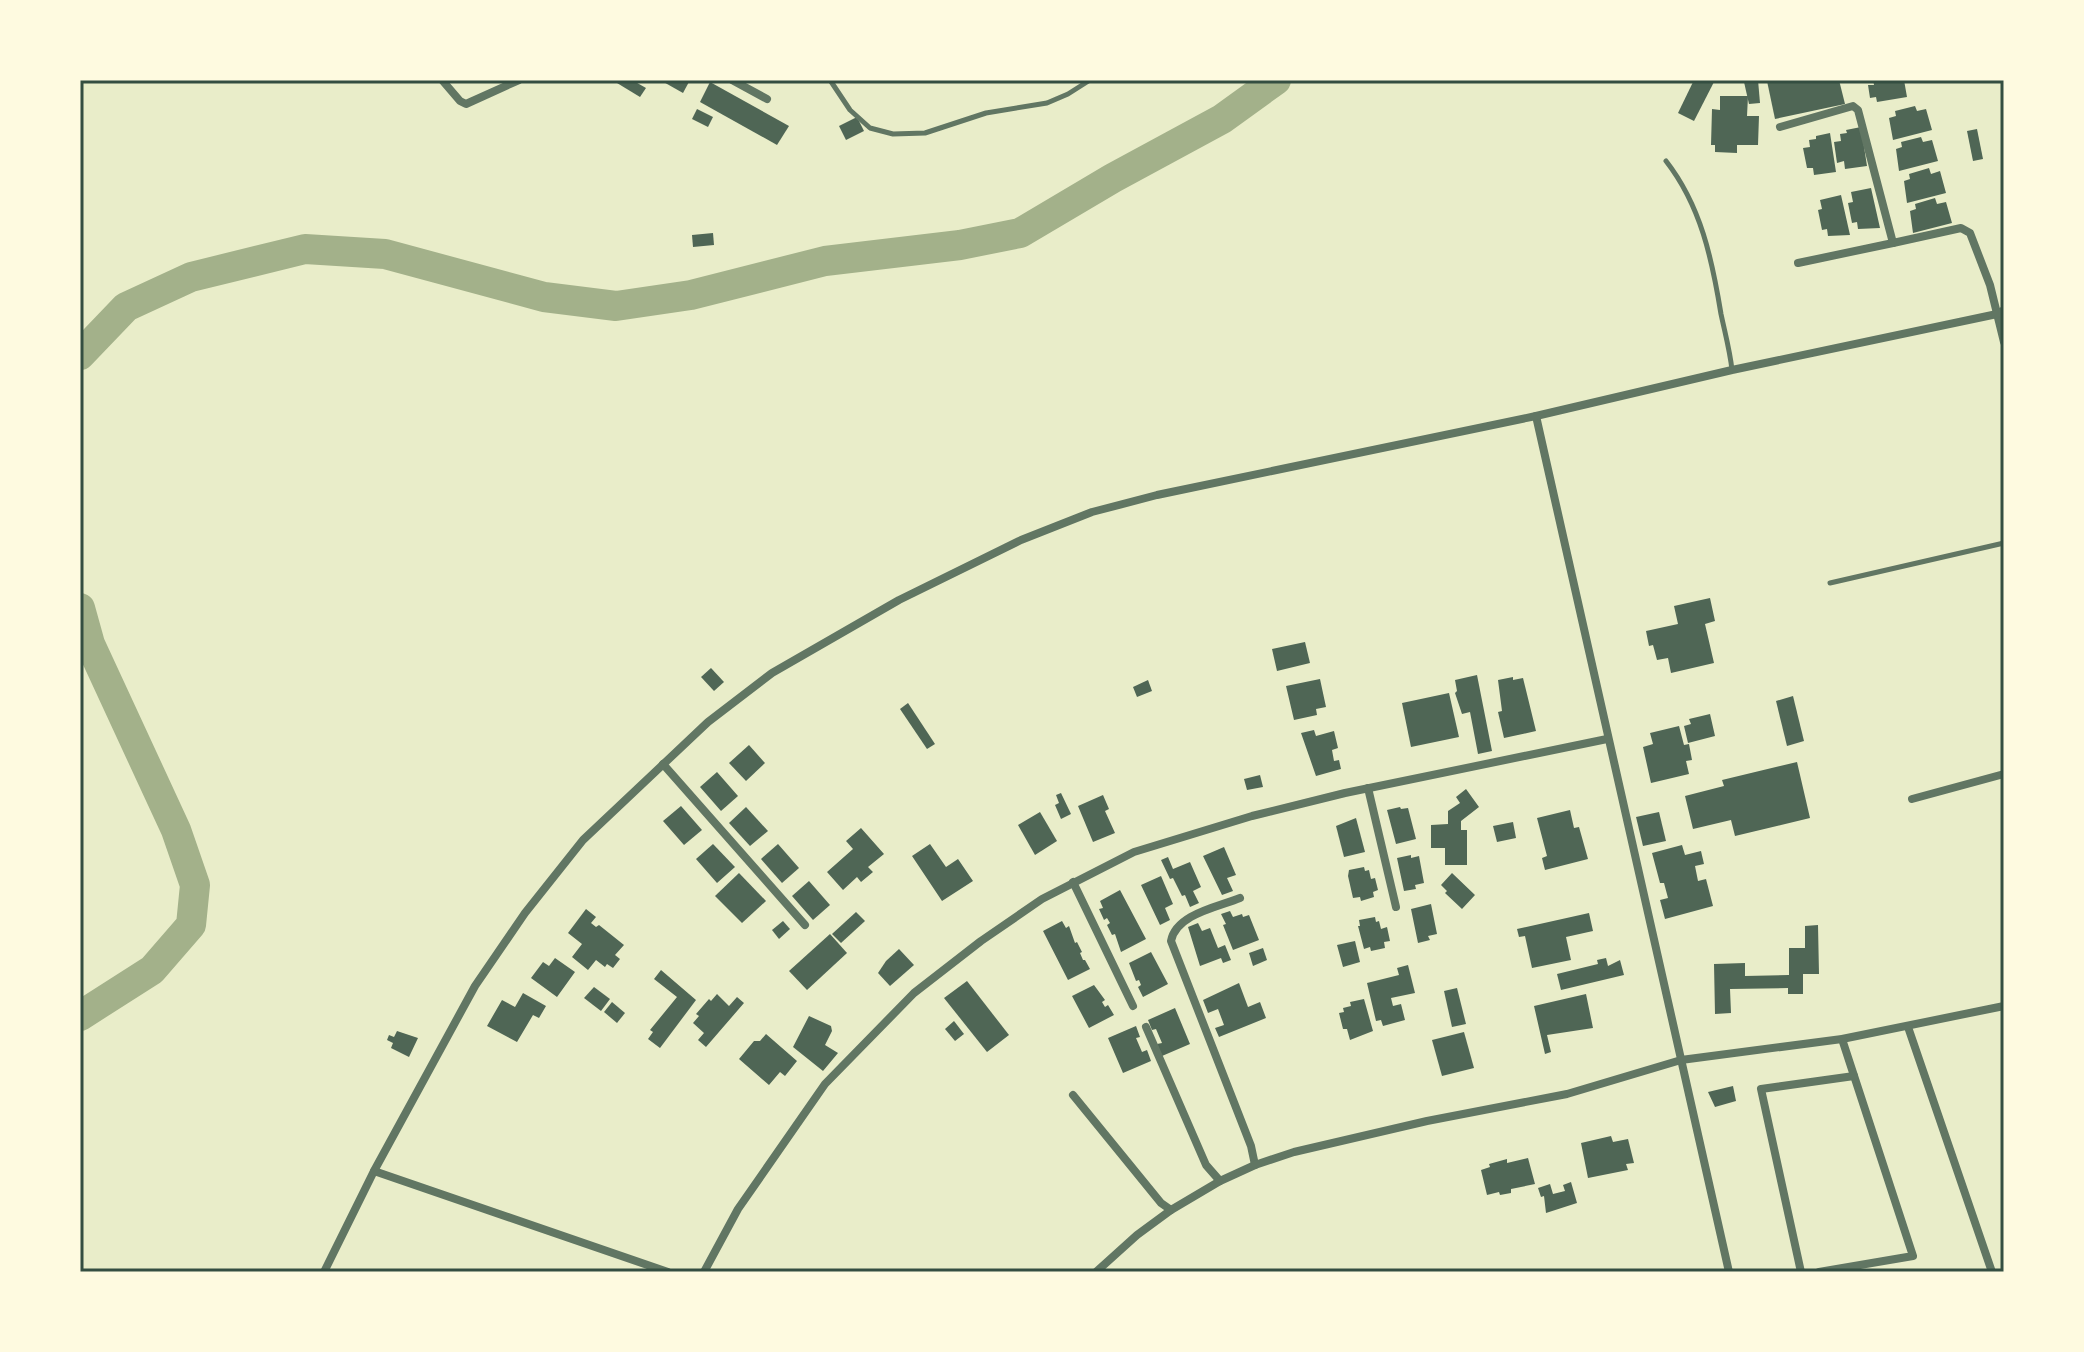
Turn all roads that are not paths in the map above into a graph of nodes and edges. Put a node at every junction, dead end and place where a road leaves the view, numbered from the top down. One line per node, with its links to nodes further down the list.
1 (442, 80): 2 (street)
2 (519, 80)
3 (732, 80): 6 (street)
4 (830, 80): 5 (lane)
5 (1090, 80)
6 (767, 99)
7 (1780, 127): 9 (street)
8 (1666, 161): 13 (lane)
9 (1893, 243): 10 (street); 11 (street)
10 (1798, 263)
11 (2001, 312): 12 (street); 13 (street)
12 (2004, 342)
13 (1732, 370): 14 (street)
14 (1536, 416): 17 (street); 18 (street)
15 (2004, 543): 16 (lane)
16 (1830, 583)
17 (1607, 739): 20 (street); 31 (street)
18 (663, 764): 25 (street); 35 (street)
19 (2004, 774): 21 (street)
20 (1368, 788): 22 (street); 24 (street)
21 (1912, 799)
22 (1073, 882): 26 (street); 40 (street)
23 (1240, 898): 34 (street)
24 (1396, 907)
25 (805, 925)
26 (1133, 1006)
27 (2004, 1006): 29 (street)
28 (1146, 1027): 36 (street)
29 (1908, 1027): 30 (street); 45 (street)
30 (1842, 1039): 31 (street); 32 (street)
31 (1681, 1060): 34 (street); 42 (street)
32 (1854, 1076): 43 (street); 44 (street)
33 (1073, 1095): 37 (street)
34 (1255, 1165): 36 (street)
35 (374, 1171): 38 (street); 39 (street)
36 (1220, 1181): 37 (street)
37 (1171, 1210): 41 (street)
38 (324, 1272)
39 (668, 1272)
40 (704, 1272)
41 (1096, 1272)
42 (1729, 1272)
43 (1801, 1272)
44 (1819, 1272)
45 (1992, 1272)

